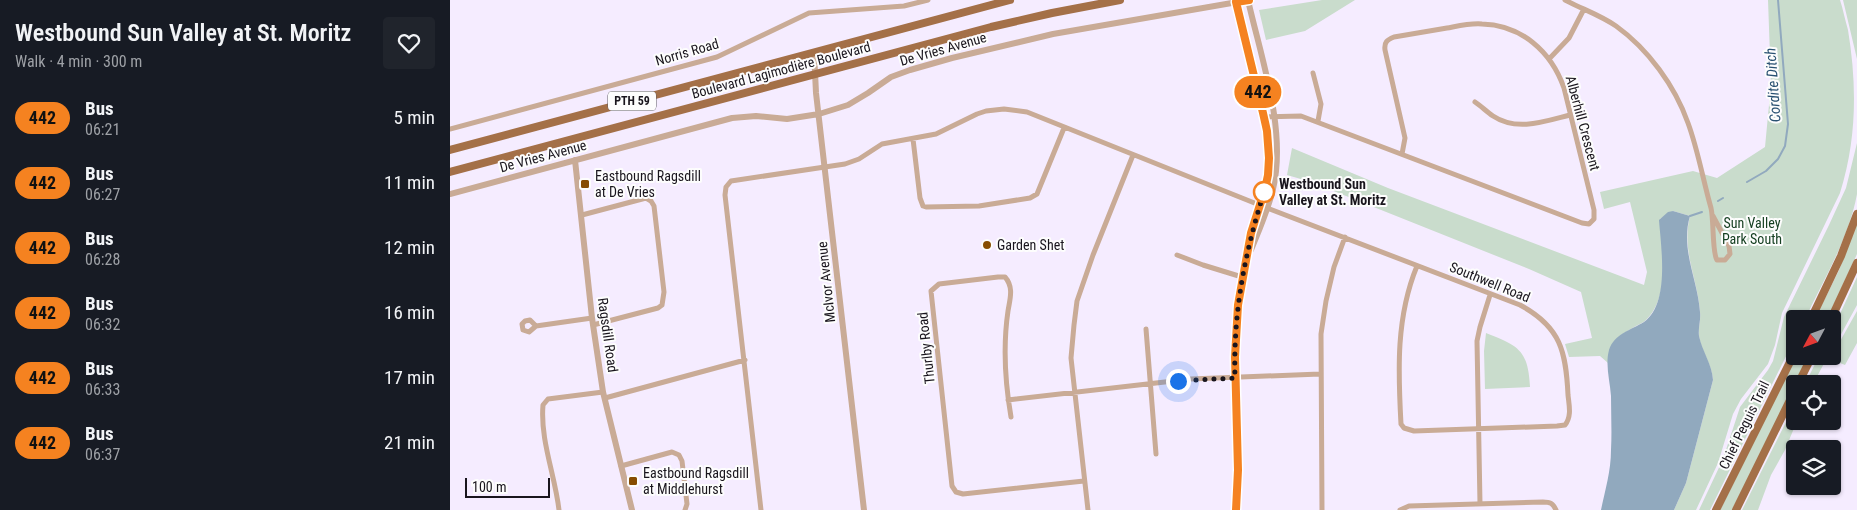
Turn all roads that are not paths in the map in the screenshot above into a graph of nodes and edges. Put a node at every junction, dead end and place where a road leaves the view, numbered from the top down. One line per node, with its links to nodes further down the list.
1 (928, 0): 19 (street, Norris Road)
2 (1010, 0): 8 (main road, Boulevard Lagimodière Boulevard / PTH 59)
3 (1120, 0): 10 (main road, Boulevard Lagimodière Boulevard / PTH 59)
4 (1249, 0): 6 (street, De Vries Avenue); 15 (street)
5 (1565, 0): 7 (street)
6 (1236, 2): 13 (street, De Vries Avenue); 16 (street)
7 (1584, 9): 9 (street); 32 (street)
8 (814, 52): 10 (street, McIvor Avenue); 21 (main road, Boulevard Lagimodière Boulevard / PTH 59)
9 (1550, 58): 14 (street, Alberhill Crescent); 22 (street, Alberhill Crescent)
10 (814, 74): 13 (street, McIvor Avenue); 26 (main road, Boulevard Lagimodière Boulevard / PTH 59)
11 (1313, 74): 17 (street)
12 (1474, 102): 14 (street)
13 (818, 114): 24 (street, De Vries Avenue); 25 (street, McIvor Avenue)
14 (1570, 115): 22 (street, Alberhill Crescent)
15 (1275, 116): 16 (street, Alberhill Crescent); 17 (street, Alberhill Crescent); 29 (street)
16 (1264, 117): 28 (street)
17 (1318, 121): 22 (street, Alberhill Crescent)
18 (1064, 128): 20 (street, Southwell Road); 20 (street); 23 (street, Southwell Road)
19 (450, 129)
20 (913, 139): 25 (street, Southwell Road)
21 (450, 150)
22 (1402, 154)
23 (1132, 155): 28 (street, Southwell Road); 50 (street)
24 (575, 160): 27 (street, De Vries Avenue); 30 (street, Ragsdill Road)
25 (825, 166): 45 (street, Southwell Road); 64 (street, McIvor Avenue)
26 (450, 172)
27 (450, 194)
28 (1260, 205): 29 (street, Southwell Road); 36 (street)
29 (1267, 208): 33 (street, Southwell Road); 36 (street)
30 (582, 214): 42 (street, Ragsdill Road); 42 (street)
31 (1857, 214): 40 (main road)
32 (1713, 216): 32 (street)
33 (1345, 237): 37 (street, Southwell Road); 47 (street)
34 (1178, 255): 38 (street)
35 (1857, 263): 41 (main road)
36 (1245, 265): 38 (street)
37 (1417, 266): 39 (street, Southwell Road); 55 (street)
38 (1242, 277): 48 (street)
39 (1490, 295): 55 (street); 55 (street, Southwell Road)
40 (1815, 310)
41 (1835, 310)
42 (593, 321): 43 (street); 51 (street, Ragsdill Road)
43 (536, 326)
44 (1146, 329): 49 (street)
45 (745, 360): 51 (street); 63 (street, Southwell Road)
46 (1788, 365): 70 (main road, Chief Peguis Trail)
47 (1320, 374): 48 (street); 67 (street)
48 (1235, 378): 49 (street); 66 (street)
49 (1151, 384): 50 (street); 56 (street)
50 (1074, 391): 52 (street); 58 (street)
51 (604, 395): 57 (street, Ragsdill Road); 60 (street)
52 (1008, 400): 54 (street, Thurlby Road); 58 (street, Thurlby Road)
53 (1786, 408): 71 (main road)
54 (1011, 416)
55 (1478, 429): 59 (street)
56 (1156, 454)
57 (621, 466): 61 (street, Ragsdill Road); 62 (street)
58 (1084, 481): 65 (street)
59 (1480, 504): 68 (street); 69 (street)
60 (560, 510)
61 (632, 510)
62 (685, 510)
63 (761, 510)
64 (864, 510)
65 (1088, 510)
66 (1236, 510)
67 (1322, 510)
68 (1400, 510)
69 (1556, 510)
70 (1716, 510)
71 (1736, 510)

